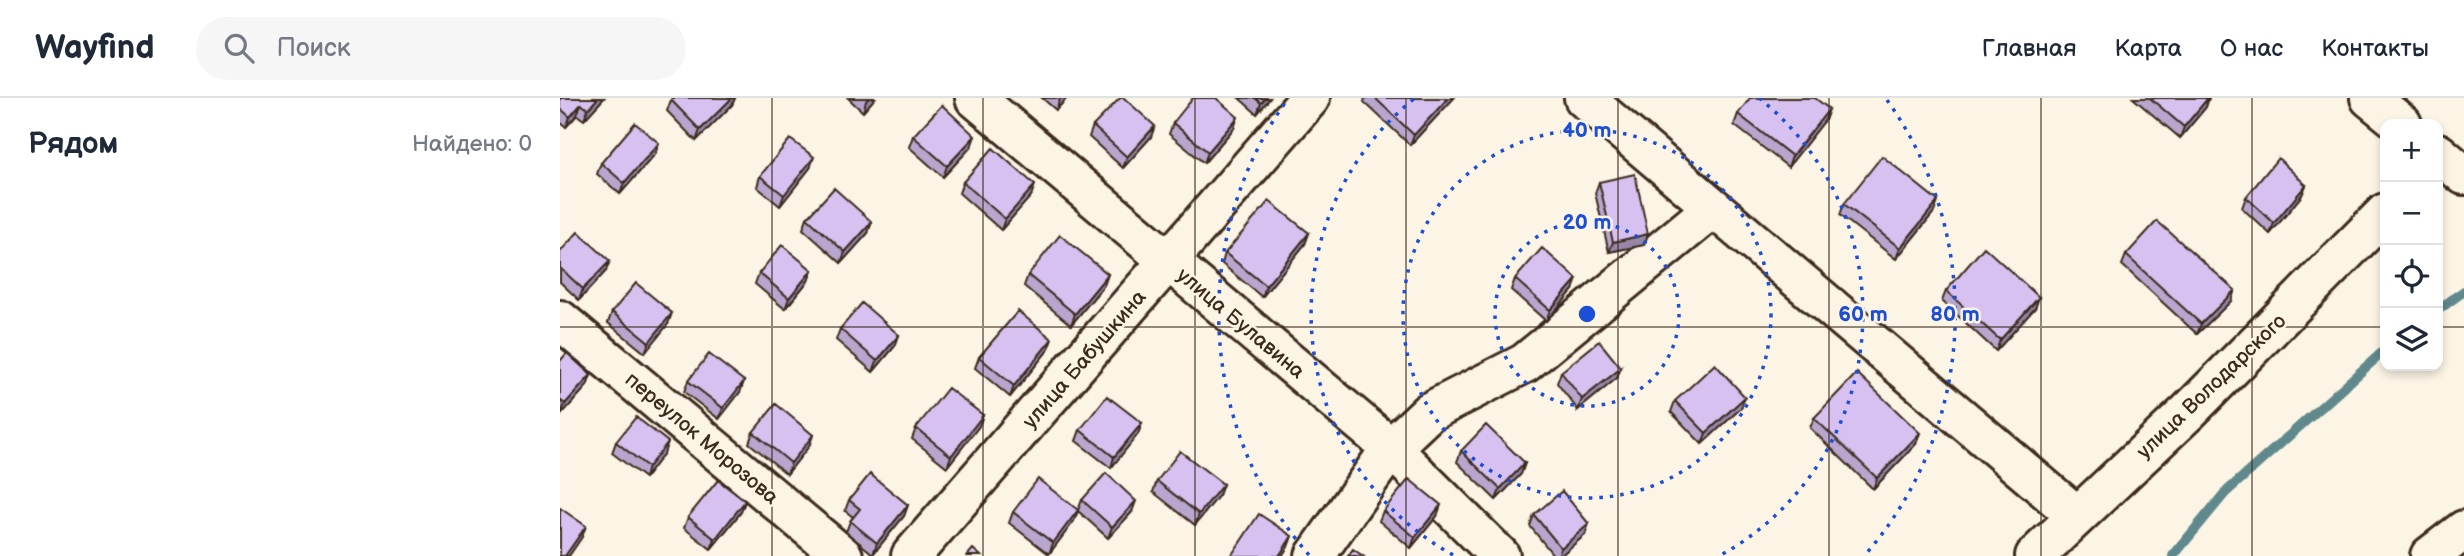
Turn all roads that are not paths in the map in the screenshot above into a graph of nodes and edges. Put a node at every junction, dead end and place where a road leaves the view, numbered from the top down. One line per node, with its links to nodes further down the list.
1 (975, 98): 8 (street, улица Булавина)
2 (1310, 98): 8 (street, улица Бабушкина)
3 (1584, 98): 6 (street)
4 (2370, 98): 5 (street)
5 (2396, 119)
6 (1712, 209): 10 (street); 11 (street)
7 (2380, 218): 11 (street, улица Володарского)
8 (1169, 263): 10 (street, улица Булавина); 14 (street, улица Бабушкина)
9 (560, 320): 13 (street, переулок Морозова)
10 (1391, 448): 15 (street); 16 (street, улица Булавина)
11 (2077, 515): 17 (street, улица Володарского)
12 (2464, 530): 18 (street)
13 (843, 556)
14 (911, 556)
15 (1315, 556)
16 (1500, 556)
17 (2035, 556)
18 (2430, 556)

